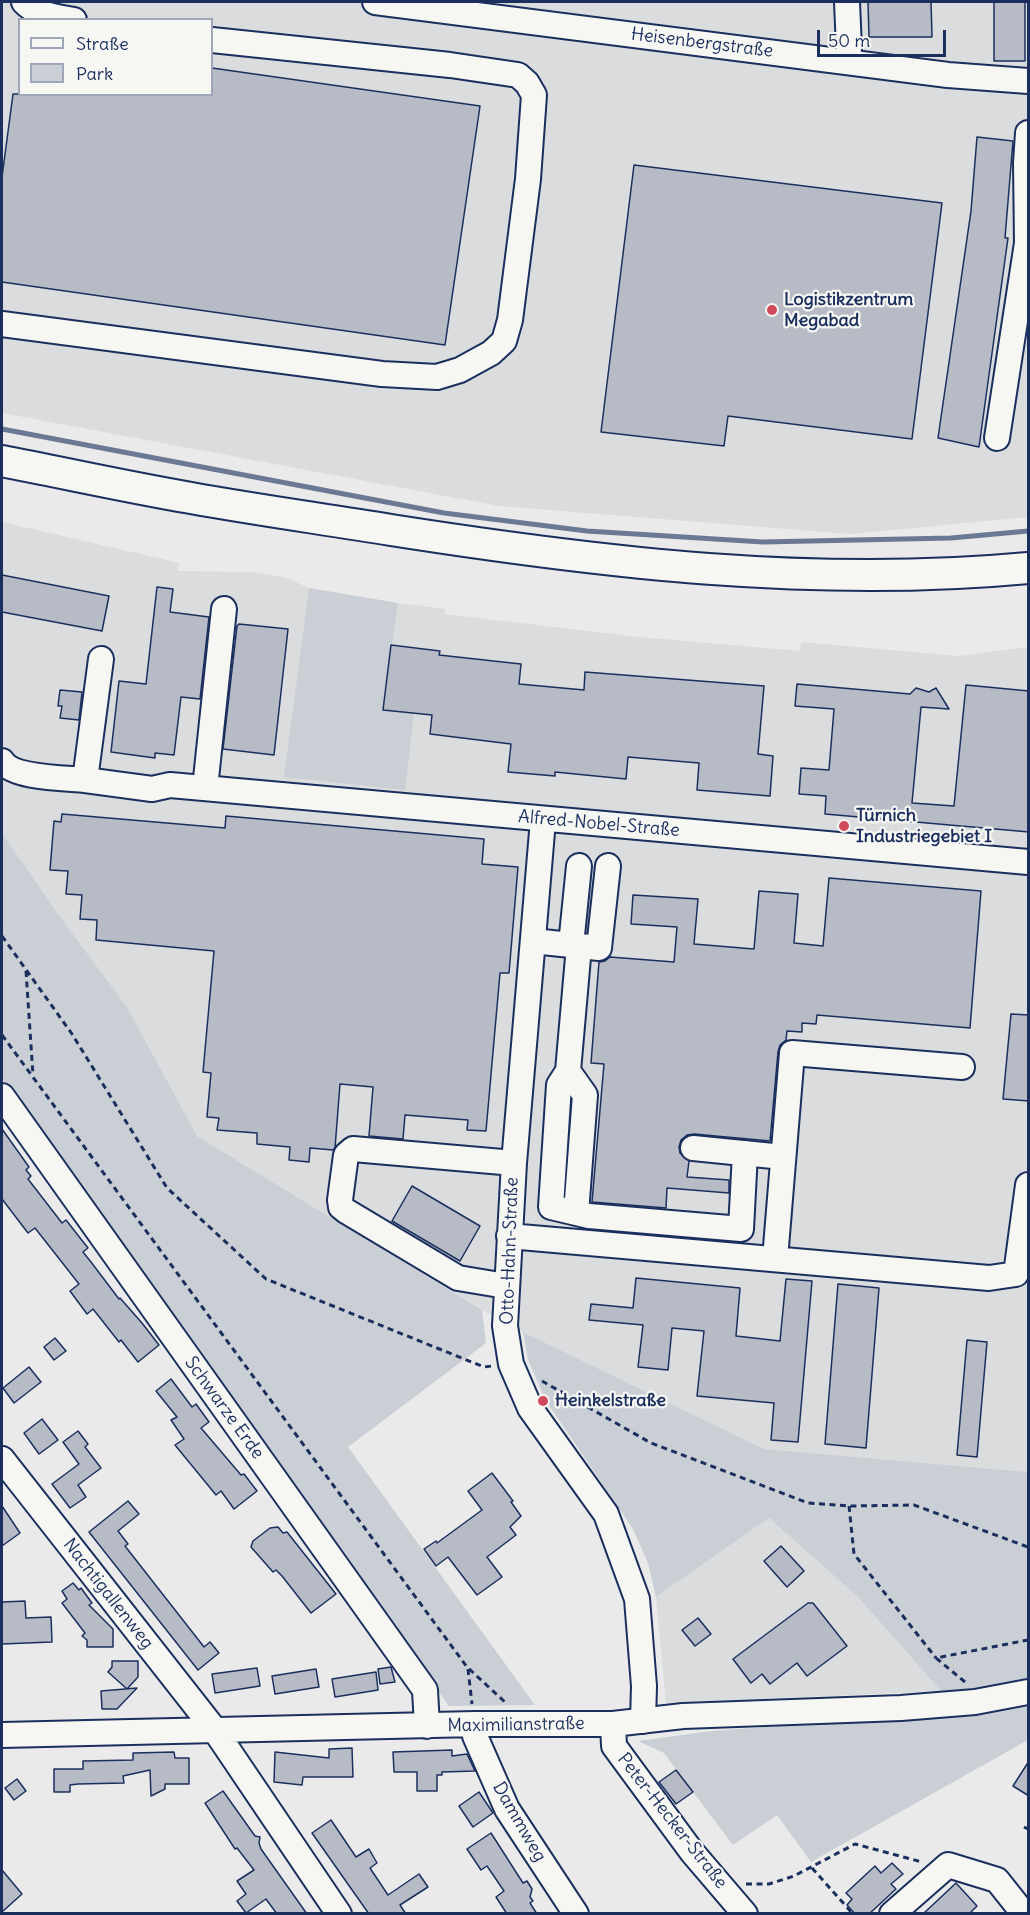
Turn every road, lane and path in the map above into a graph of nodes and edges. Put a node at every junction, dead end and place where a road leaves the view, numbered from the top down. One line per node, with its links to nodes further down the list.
1 (24, 2): 4 (street)
2 (390, 2): 6 (street, Heisenbergstraße)
3 (847, 2): 6 (street)
4 (62, 18)
5 (213, 40): 9 (street)
6 (847, 62): 7 (street, Heisenbergstraße)
7 (1029, 81)
8 (1029, 133): 10 (street)
9 (2, 324)
10 (997, 438)
11 (2, 461): 12 (main road)
12 (1029, 568)
13 (224, 609): 17 (street)
14 (101, 659): 16 (street)
15 (6, 773): 16 (street, Alfred-Nobel-Straße)
16 (85, 780): 17 (street, Alfred-Nobel-Straße)
17 (205, 788): 18 (street, Alfred-Nobel-Straße)
18 (543, 820): 19 (street, Alfred-Nobel-Straße); 23 (street, Otto-Hahn-Straße)
19 (1029, 862)
20 (579, 866): 24 (street)
21 (608, 866): 24 (street)
22 (2, 936): 25 (path)
23 (533, 941): 24 (street); 33 (street, Otto-Hahn-Straße)
24 (575, 945): 31 (street)
25 (26, 969): 28 (path); 38 (path)
26 (2, 1035): 28 (path)
27 (962, 1067): 32 (street)
28 (33, 1077): 45 (path)
29 (2, 1096): 52 (street, Schwarze Erde)
30 (693, 1148): 31 (street)
31 (745, 1153): 32 (street)
32 (783, 1157): 36 (street)
33 (514, 1163): 35 (street, Otto-Hahn-Straße); 37 (street)
34 (1029, 1185): 36 (street)
35 (509, 1236): 36 (street); 37 (street, Otto-Hahn-Straße)
36 (778, 1260)
37 (506, 1286): 38 (street, Otto-Hahn-Straße)
38 (511, 1364): 48 (street, Otto-Hahn-Straße)
39 (541, 1381): 41 (path)
40 (2, 1459): 53 (street, Nachtigallenweg)
41 (849, 1506): 42 (path); 44 (path)
42 (1029, 1547)
43 (1029, 1641): 44 (path)
44 (936, 1658): 47 (path)
45 (468, 1667): 49 (path); 50 (path)
46 (1029, 1692): 47 (street, Maximilianstraße)
47 (987, 1700): 48 (street, Maximilianstraße)
48 (643, 1721): 51 (street, Maximilianstraße)
49 (475, 1724): 50 (street, Maximilianstraße); 52 (street, Maximilianstraße); 60 (street, Dammweg)
50 (529, 1724): 51 (street, Maximilianstraße)
51 (614, 1724): 58 (street, Peter-Hecker-Straße)
52 (427, 1726): 53 (street, Maximilianstraße)
53 (214, 1729): 54 (street, Maximilianstraße); 59 (street, Nachtigallenweg)
54 (2, 1735)
55 (812, 1868): 56 (path); 58 (path); 61 (path)
56 (942, 1870): 57 (street); 62 (street)
57 (1023, 1902)
58 (738, 1905)
59 (339, 1914)
60 (576, 1914)
61 (853, 1914)
62 (892, 1914)

